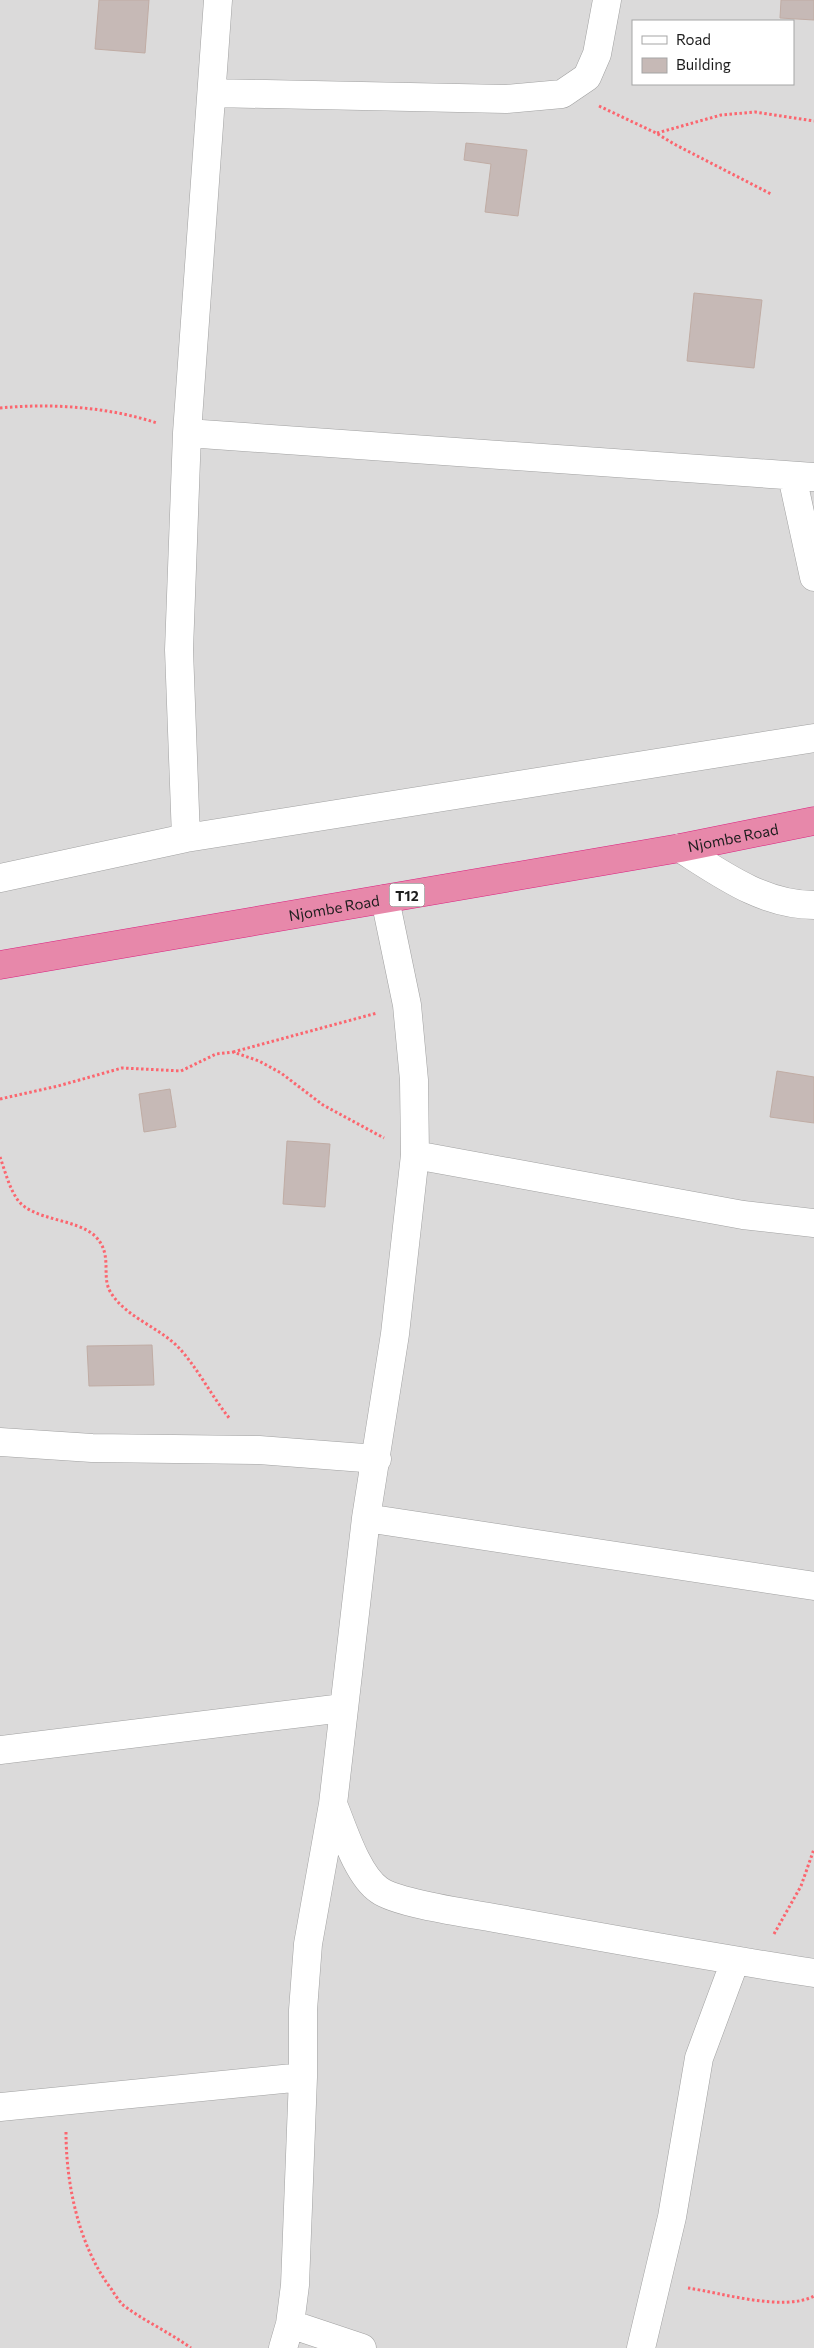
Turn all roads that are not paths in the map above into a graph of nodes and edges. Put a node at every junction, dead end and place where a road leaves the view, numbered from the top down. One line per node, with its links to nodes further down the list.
1 (218, 0): 3 (street)
2 (607, 0): 3 (street)
3 (212, 93): 4 (street)
4 (187, 433): 5 (street); 9 (street)
5 (803, 476): 6 (street)
6 (814, 577)
7 (814, 738): 9 (street)
8 (814, 821): 10 (highway, Njombe Road / T12)
9 (186, 838): 11 (street)
10 (680, 848): 12 (highway, Njombe Road / T12); 13 (street)
11 (0, 878)
12 (385, 899): 14 (highway, Njombe Road / T12); 15 (street)
13 (814, 906)
14 (0, 965)
15 (415, 1155): 16 (street); 18 (street)
16 (814, 1223)
17 (0, 1442): 18 (street)
18 (376, 1458): 19 (street)
19 (366, 1518): 20 (street); 21 (street)
20 (814, 1586)
21 (342, 1708): 22 (street); 23 (street)
22 (0, 1750)
23 (333, 1804): 24 (street); 26 (street)
24 (735, 1961): 25 (street); 30 (street)
25 (814, 1973)
26 (303, 2077): 27 (street); 28 (street)
27 (0, 2107)
28 (286, 2336): 29 (street)
29 (362, 2348)
30 (641, 2348)

